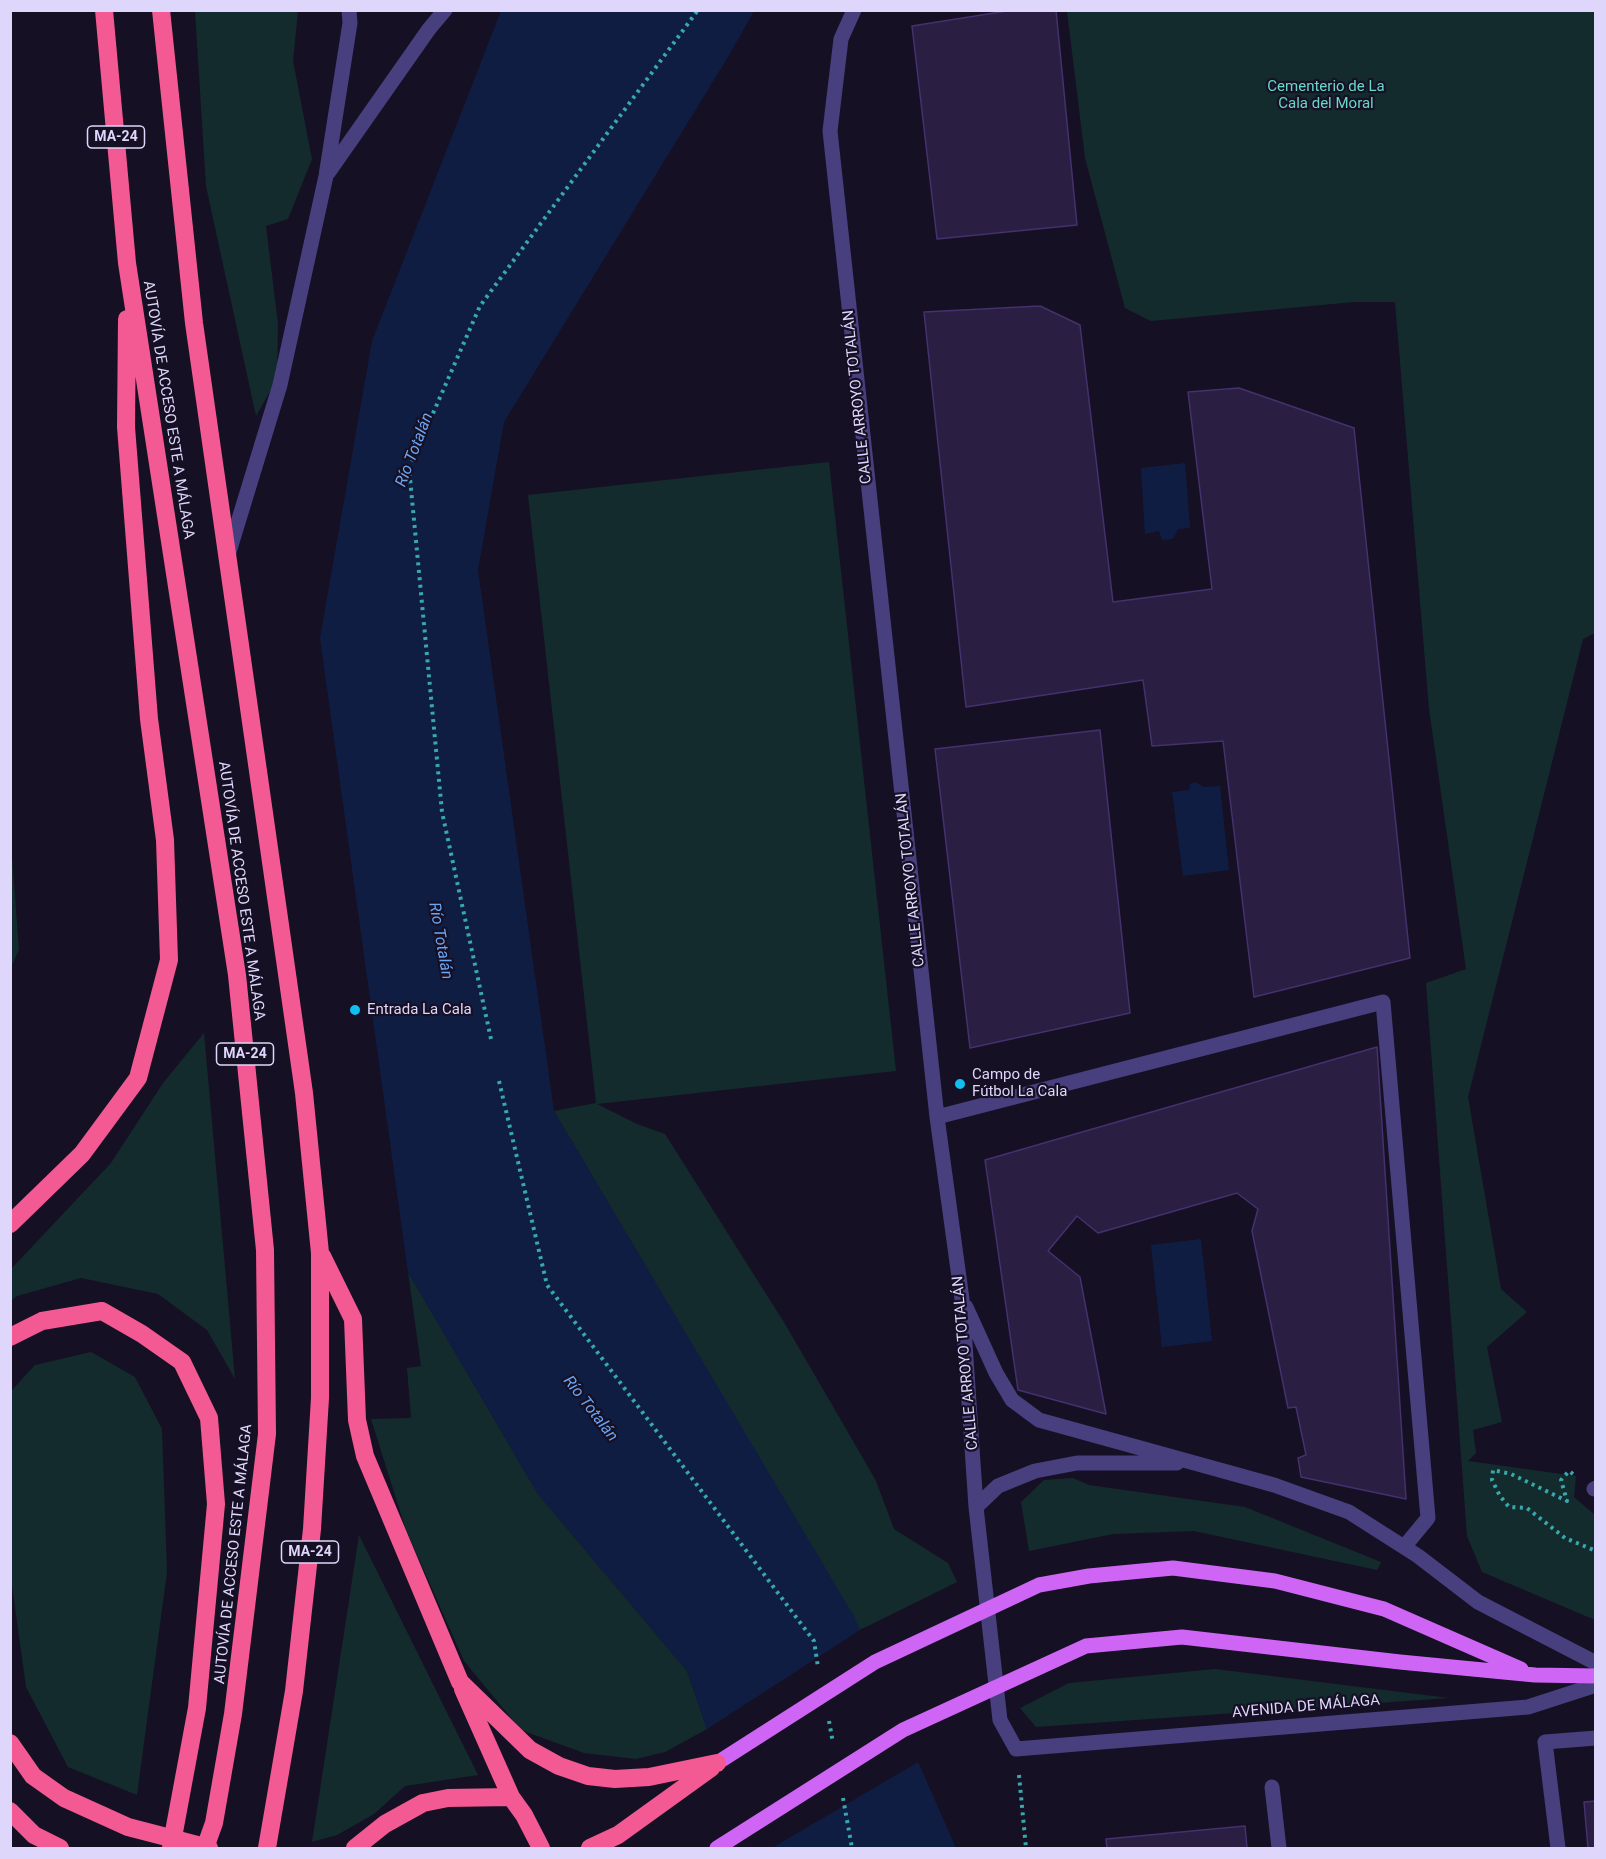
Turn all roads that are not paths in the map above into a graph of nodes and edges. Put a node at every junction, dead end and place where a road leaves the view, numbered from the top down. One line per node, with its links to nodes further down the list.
1 (104, 10): 7 (highway, AUTOVÍA DE ACCESO ESTE A MÁLAGA / MA-24)
2 (161, 10): 8 (highway, MA-24)
3 (349, 10): 6 (street)
4 (445, 10): 6 (street)
5 (854, 10): 9 (street, CALLE ARROYO TOTALÁN)
6 (326, 176): 8 (street)
7 (127, 263): 10 (highway); 31 (highway, AUTOVÍA DE ACCESO ESTE A MÁLAGA / MA-24)
8 (226, 561): 11 (highway, MA-24)
9 (936, 1117): 12 (street, CALLE ARROYO TOTALÁN); 16 (street)
10 (10, 1224)
11 (320, 1253): 20 (highway); 32 (highway, MA-24)
12 (962, 1299): 14 (street); 15 (street, CALLE ARROYO TOTALÁN)
13 (10, 1337): 30 (highway)
14 (1198, 1463): 15 (street); 16 (street)
15 (976, 1507): 24 (street, CALLE ARROYO TOTALÁN)
16 (1404, 1547): 17 (street)
17 (1596, 1663)
18 (1535, 1675): 19 (main road); 25 (main road); 36 (main road)
19 (1596, 1676)
20 (460, 1682): 25 (highway); 27 (highway)
21 (1596, 1685): 24 (street, AVENIDA DE MÁLAGA)
22 (1596, 1738): 38 (street)
23 (10, 1743): 31 (highway)
24 (1016, 1749)
25 (717, 1763): 35 (highway)
26 (1272, 1787): 37 (street)
27 (511, 1797): 33 (highway); 34 (highway)
28 (10, 1811): 29 (highway)
29 (60, 1848)
30 (171, 1848)
31 (207, 1848)
32 (267, 1848)
33 (355, 1848)
34 (541, 1848)
35 (590, 1848)
36 (717, 1848)
37 (1279, 1848)
38 (1558, 1848)

